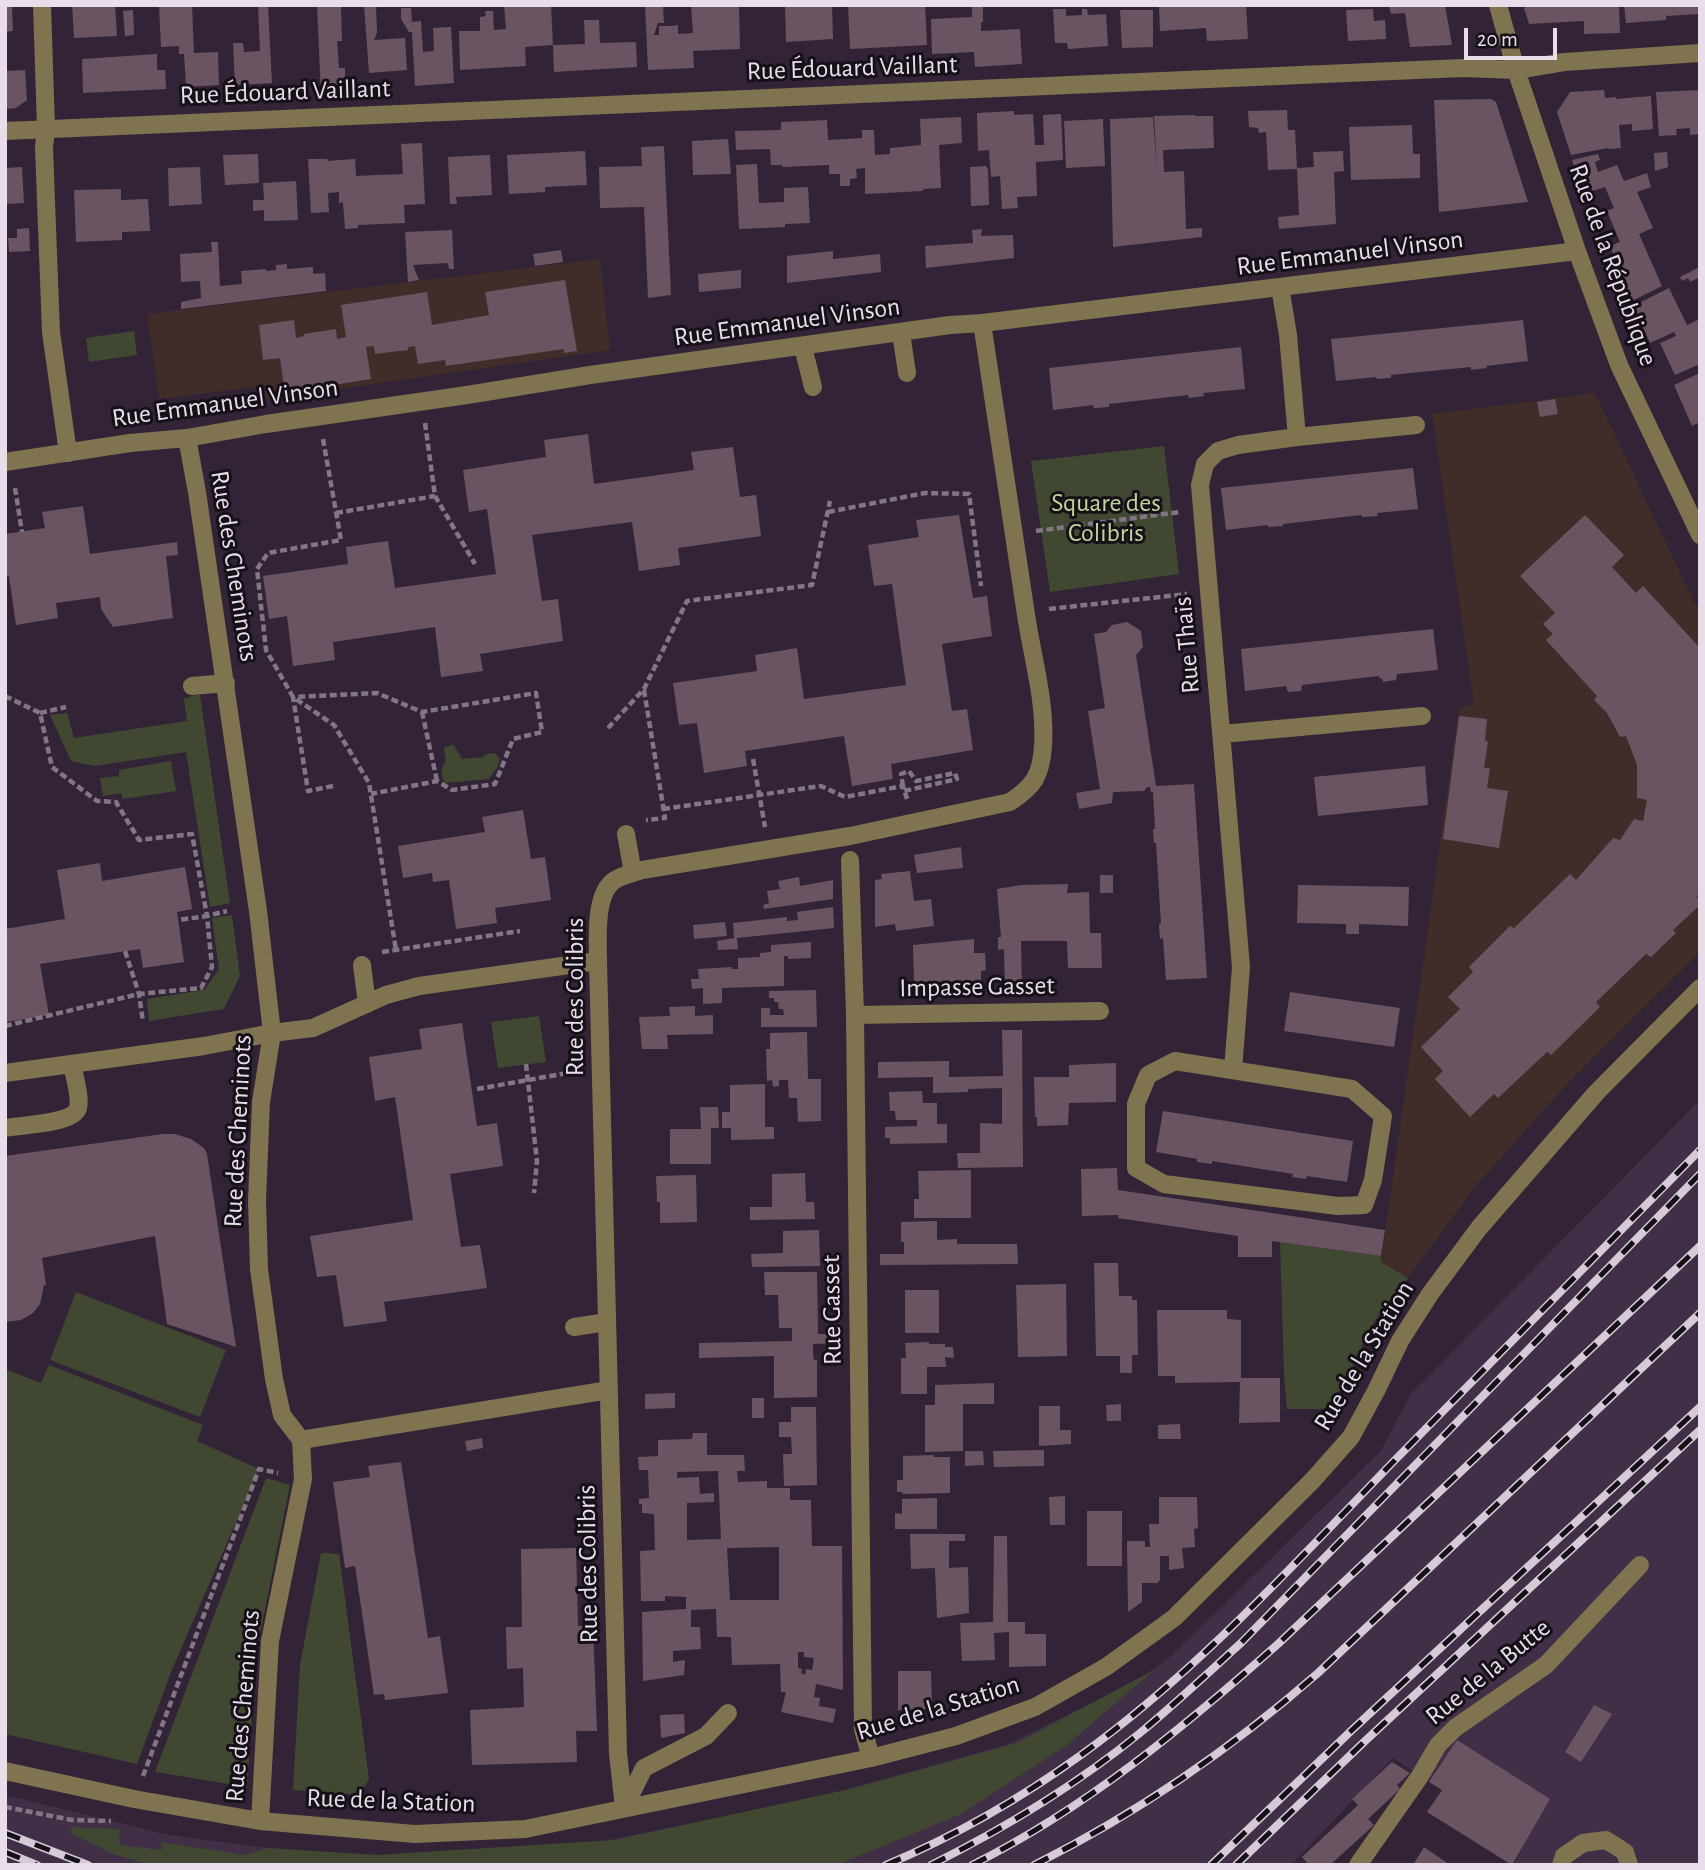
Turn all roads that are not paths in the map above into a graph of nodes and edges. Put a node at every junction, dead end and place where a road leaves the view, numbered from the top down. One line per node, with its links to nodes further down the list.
1 (42, 5): 5 (street)
2 (1498, 5): 4 (street, Rue de la République)
3 (1700, 53): 4 (street, Rue Édouard Vaillant)
4 (1516, 70): 5 (street, Rue Édouard Vaillant); 7 (street, Rue de la République)
5 (46, 128): 6 (street, Rue Édouard Vaillant); 17 (street)
6 (5, 131)
7 (1577, 251): 8 (street, Rue Emmanuel Vinson); 19 (street, Rue de la République)
8 (1280, 288): 9 (street, Rue Emmanuel Vinson); 15 (street)
9 (982, 323): 10 (street, Rue Emmanuel Vinson); 26 (street, Rue des Colibris)
10 (901, 333): 11 (street, Rue Emmanuel Vinson); 12 (street)
11 (803, 347): 13 (street); 16 (street, Rue Emmanuel Vinson)
12 (906, 373)
13 (813, 387)
14 (1416, 425): 15 (street, Rue Thaïs)
15 (1297, 436): 23 (street, Rue Thaïs)
16 (187, 438): 17 (street, Rue Emmanuel Vinson); 20 (street, Rue des Cheminots)
17 (68, 453): 18 (street, Rue Emmanuel Vinson)
18 (5, 462)
19 (1700, 535)
20 (226, 682): 21 (street); 33 (street, Rue des Cheminots)
21 (192, 686)
22 (1422, 716): 23 (street)
23 (1222, 734): 35 (street, Rue Thaïs)
24 (632, 827): 26 (street)
25 (850, 860): 32 (street, Rue Gasset)
26 (633, 873): 28 (street, Rue des Colibris)
27 (367, 959): 30 (street)
28 (597, 961): 30 (street); 38 (street, Rue des Colibris)
29 (1700, 988): 44 (street, Rue de la Station)
30 (367, 1004): 33 (street)
31 (1100, 1011): 32 (street, Impasse Gasset)
32 (855, 1015): 44 (street, Rue Gasset)
33 (272, 1033): 34 (street); 41 (street, Rue des Cheminots)
34 (72, 1064): 36 (street); 37 (street)
35 (1234, 1070): 35 (street)
36 (5, 1073)
37 (5, 1128)
38 (607, 1322): 39 (street); 40 (street, Rue des Colibris)
39 (574, 1327)
40 (609, 1390): 41 (street); 46 (street, Rue des Colibris)
41 (301, 1440): 47 (street, Rue des Cheminots)
42 (1640, 1566): 48 (street, Rue de la Butte)
43 (728, 1713): 46 (street)
44 (871, 1758): 46 (street, Rue de la Station)
45 (5, 1771): 47 (street, Rue de la Station)
46 (624, 1808): 47 (street, Rue de la Station)
47 (260, 1821)
48 (1357, 1865)
49 (1561, 1865): 50 (street)
50 (1629, 1865)

